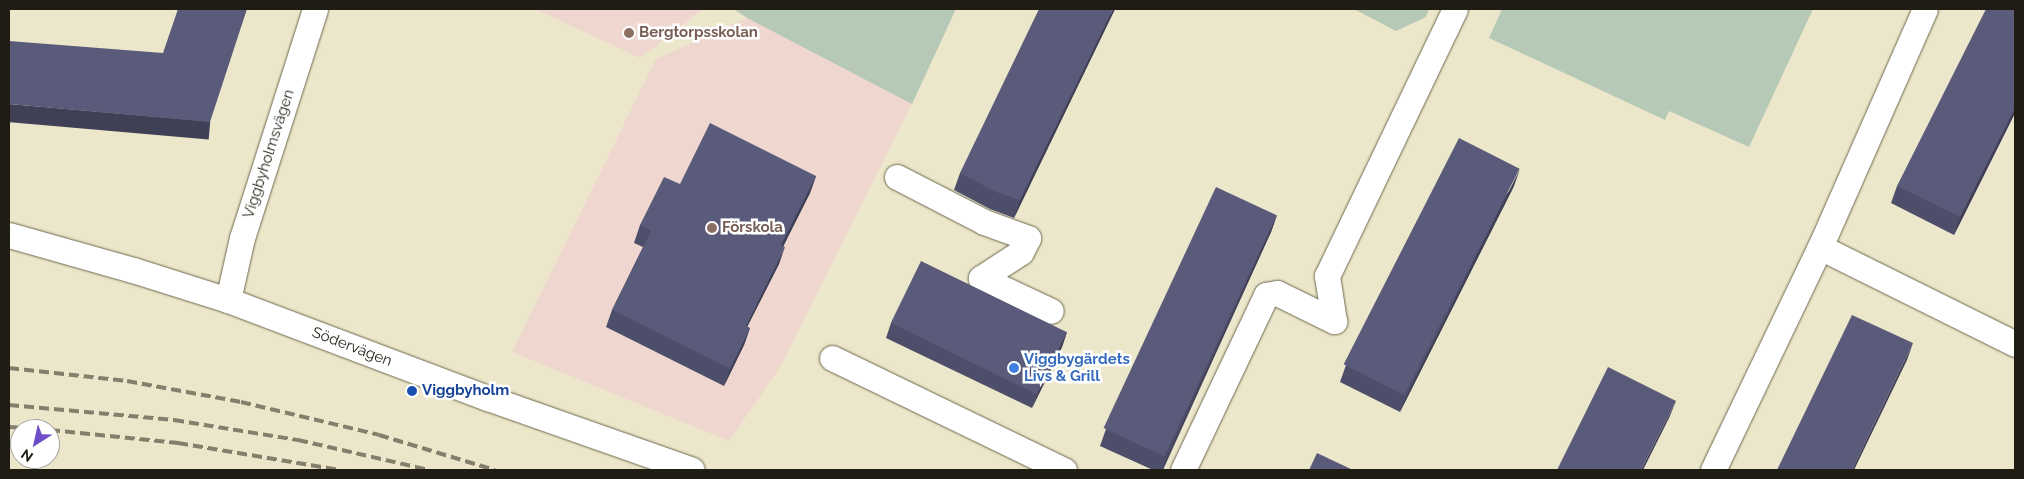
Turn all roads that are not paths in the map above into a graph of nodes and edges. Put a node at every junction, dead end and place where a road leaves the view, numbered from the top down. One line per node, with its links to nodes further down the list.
1 (315, 9): 7 (street, Viggbyholmsvägen)
2 (1456, 9): 13 (street)
3 (1926, 9): 6 (street)
4 (897, 177): 8 (street)
5 (9, 235): 7 (street, Södervägen)
6 (1820, 247): 9 (street); 14 (street)
7 (228, 300): 11 (street, Södervägen)
8 (1051, 311)
9 (2015, 344)
10 (832, 358): 12 (street)
11 (692, 470)
12 (1064, 470)
13 (1183, 470)
14 (1713, 470)

